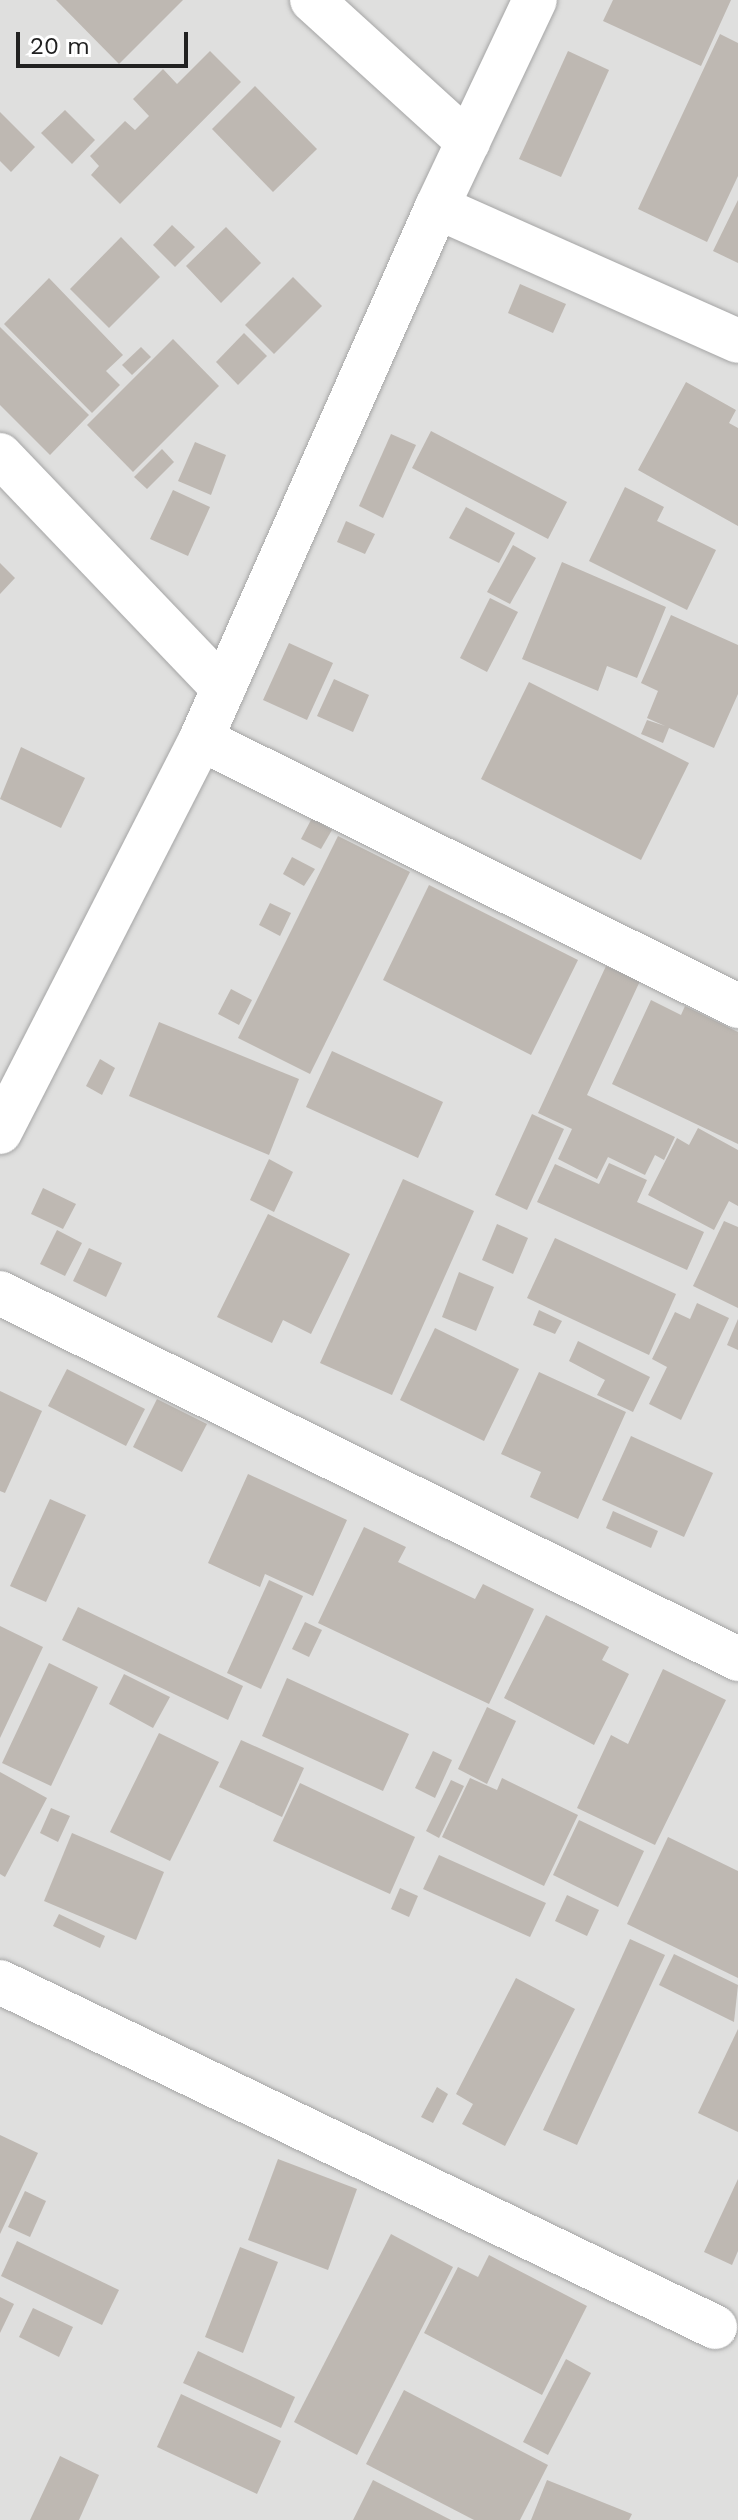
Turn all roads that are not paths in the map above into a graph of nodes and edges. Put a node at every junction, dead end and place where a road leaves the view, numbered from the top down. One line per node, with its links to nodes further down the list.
1 (312, 0): 3 (street)
2 (535, 0): 3 (street)
3 (468, 142): 4 (street)
4 (437, 207): 5 (street); 7 (street)
5 (738, 341)
6 (0, 455): 7 (street)
7 (223, 688): 8 (street)
8 (201, 739): 9 (street); 10 (street)
9 (738, 1006)
10 (0, 1132)
11 (0, 1293): 12 (street)
12 (738, 1659)
13 (0, 1982): 14 (street)
14 (715, 2327)

